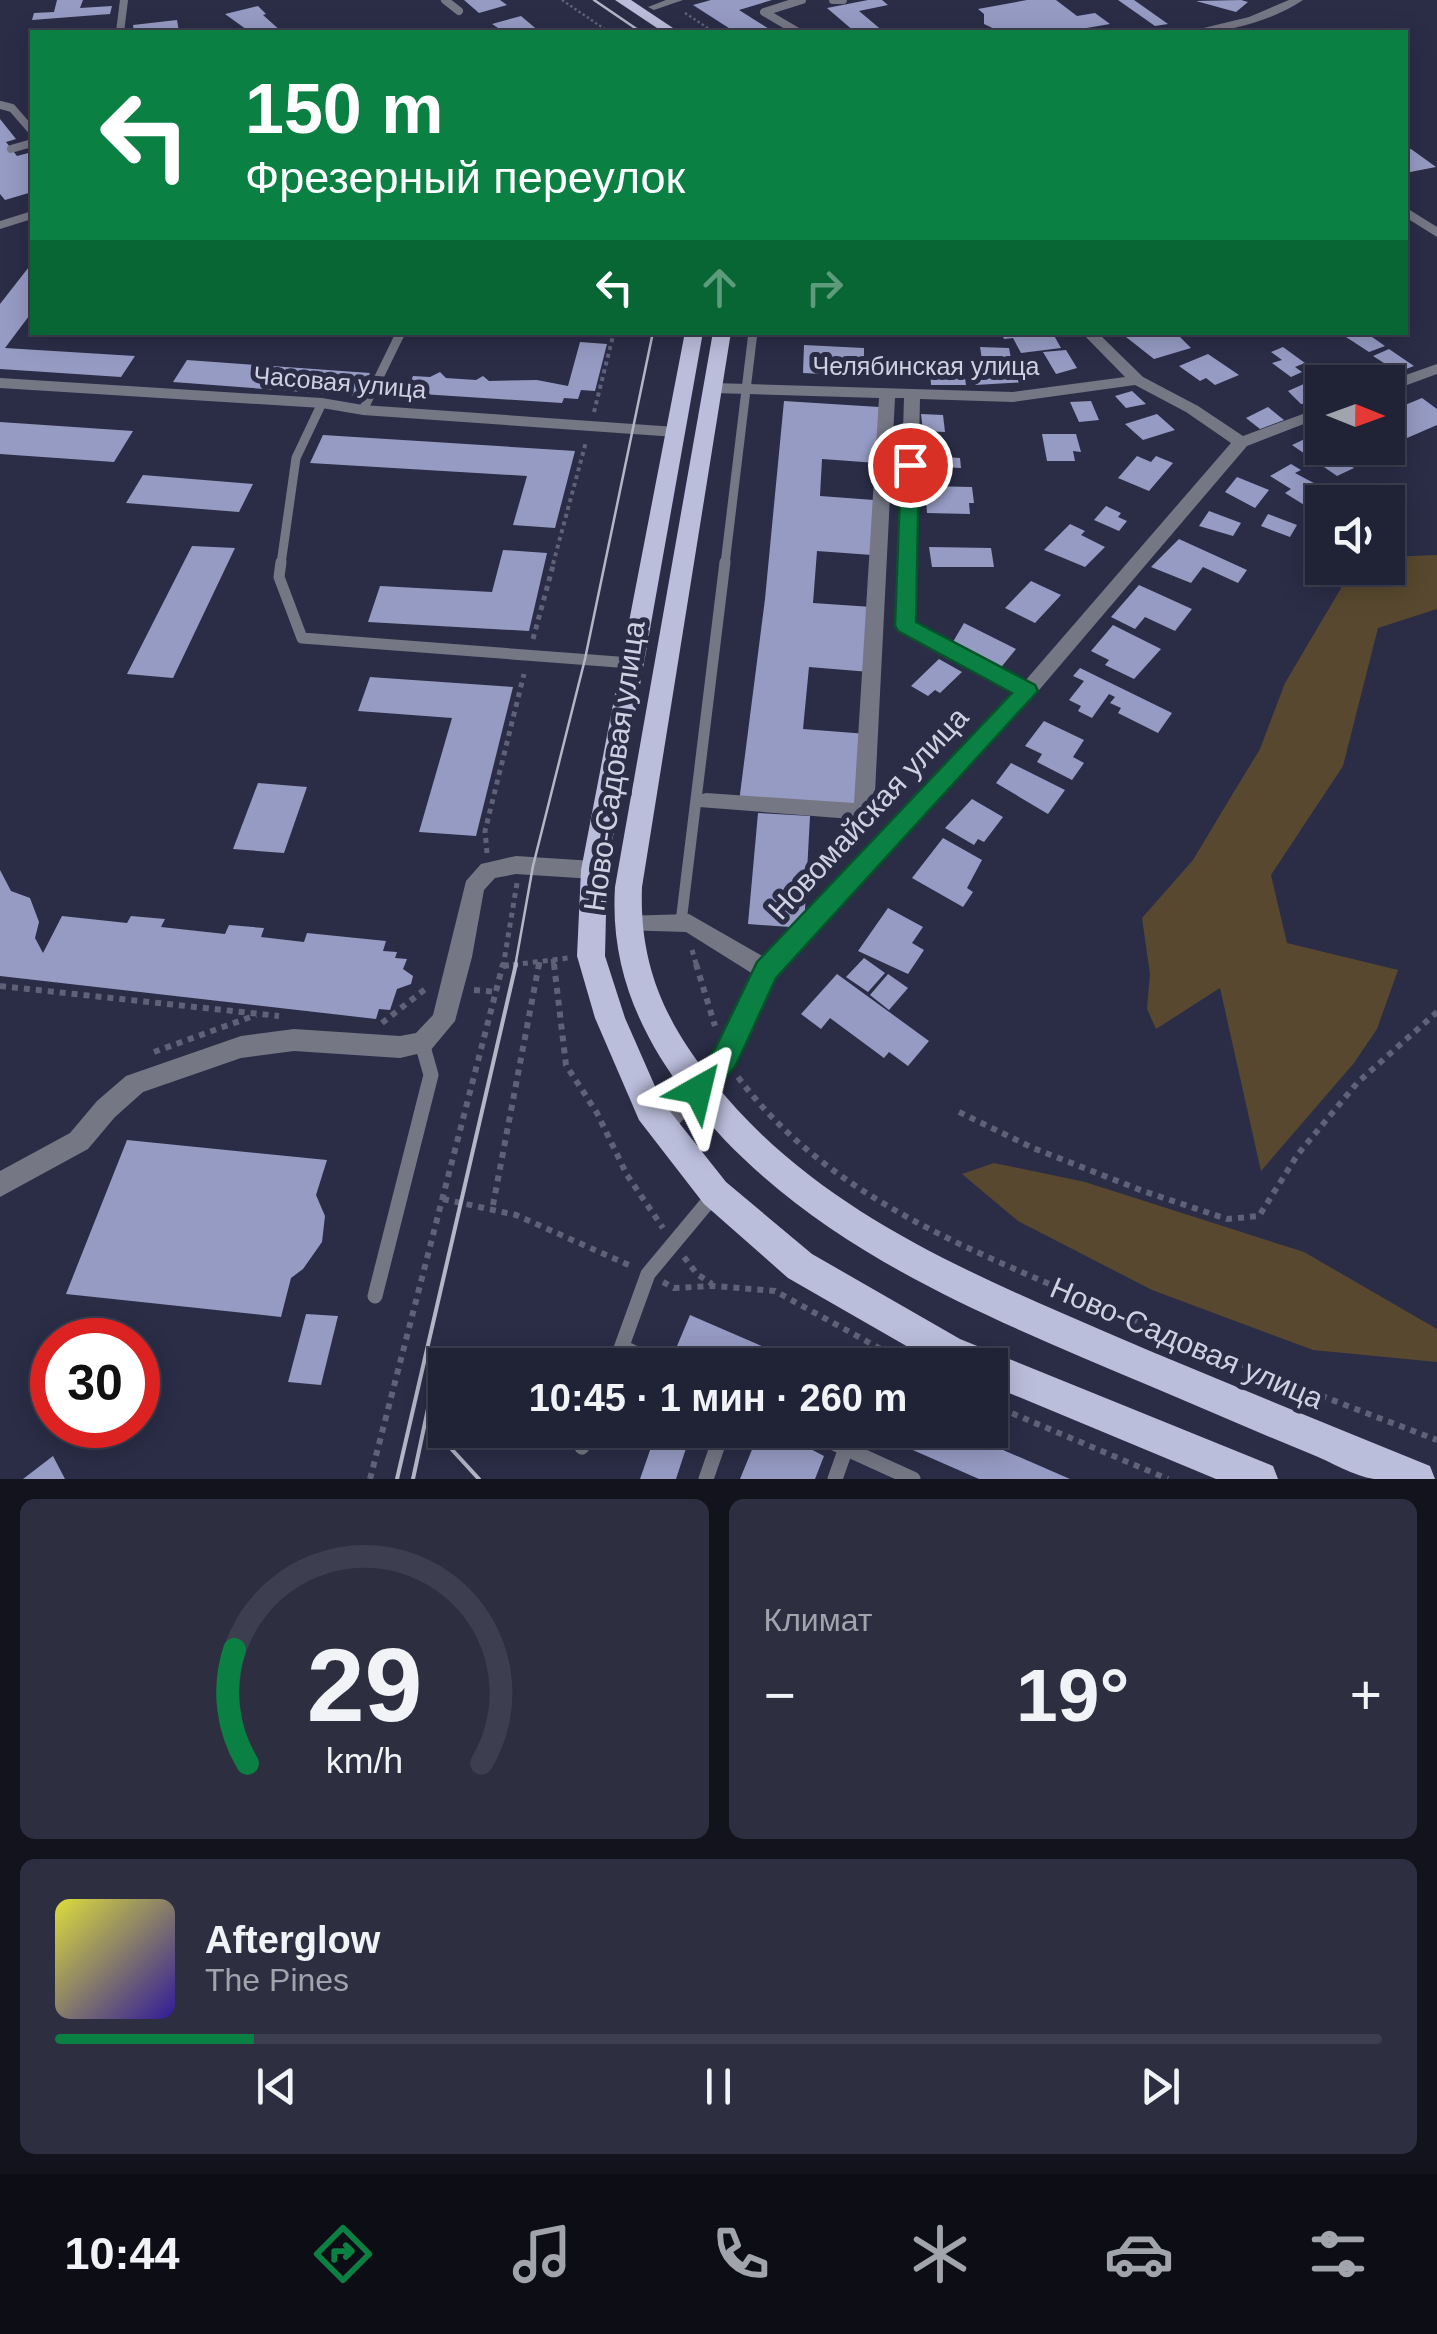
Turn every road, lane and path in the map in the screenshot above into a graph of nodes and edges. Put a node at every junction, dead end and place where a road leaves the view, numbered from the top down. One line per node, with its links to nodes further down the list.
1 (124, 0): 12 (lane)
2 (445, 0): 11 (lane)
3 (562, 0): 13 (path)
4 (622, 0): 14 (main road)
5 (802, 0): 17 (lane)
6 (833, 0): 7 (lane)
7 (843, 0)
8 (1298, 0): 18 (street)
9 (674, 1): 10 (street); 16 (path)
10 (648, 4): 15 (main road)
11 (460, 11)
12 (120, 30)
13 (606, 30)
14 (669, 30)
15 (688, 30)
16 (711, 30)
17 (795, 30)
18 (1203, 30)
19 (0, 105): 20 (lane)
20 (30, 130)
21 (30, 143): 22 (lane)
22 (11, 148)
23 (1408, 213): 26 (street)
24 (30, 217): 25 (street)
25 (0, 225)
26 (1437, 232)
27 (400, 335): 42 (lane)
28 (613, 335): 44 (path)
29 (693, 335): 45 (main road, Ново-Садовая улица)
30 (722, 335): 37 (main road, Ново-Садовая улица)
31 (753, 335): 38 (lane)
32 (1091, 335): 34 (street)
33 (1437, 369): 35 (street)
34 (1137, 380): 40 (street, Челябинская улица); 46 (street)
35 (1405, 381)
36 (0, 383): 41 (street, Часовая улица)
37 (714, 388): 38 (street, Челябинская улица); 54 (main road, Ново-Садовая улица)
38 (745, 389): 39 (street, Челябинская улица); 55 (lane)
39 (887, 394): 40 (street, Челябинская улица); 50 (street)
40 (912, 395): 49 (street)
41 (322, 403): 42 (street, Часовая улица); 47 (lane)
42 (363, 410): 44 (street, Часовая улица)
43 (1305, 418): 46 (street, Новомайская улица)
44 (590, 427): 45 (street, Часовая улица); 47 (path)
45 (676, 432): 48 (main road, Ново-Садовая улица)
46 (1241, 442): 49 (street, Новомайская улица)
47 (528, 656): 48 (lane); 52 (path)
48 (631, 662): 53 (main road, Ново-Садовая улица)
49 (1027, 691): 58 (street, Новомайская улица)
50 (706, 801)
51 (516, 865): 52 (street); 53 (street); 61 (path)
52 (489, 870): 60 (street)
53 (594, 870): 69 (main road, Ново-Садовая улица)
54 (630, 923): 55 (street); 67 (main road, Ново-Садовая улица)
55 (685, 931): 58 (street); 66 (path)
56 (552, 959): 74 (path)
57 (540, 960): 73 (path)
58 (766, 970): 66 (street, Новомайская улица)
59 (0, 986): 63 (path)
60 (453, 988): 61 (path); 64 (path); 65 (street)
61 (496, 992): 72 (path)
62 (1437, 1012): 68 (path)
63 (280, 1016)
64 (376, 1028)
65 (422, 1043): 70 (street); 77 (lane)
66 (726, 1056): 67 (street, Новомайская улица); 83 (path)
67 (698, 1090): 69 (street, Новомайская улица); 92 (main road, Ново-Садовая улица)
68 (958, 1112)
69 (662, 1125): 71 (main road, Ново-Садовая улица)
70 (0, 1185)
71 (715, 1193): 74 (lane); 80 (main road, Ново-Садовая улица)
72 (442, 1199): 73 (path); 86 (path)
73 (492, 1205): 75 (path)
74 (674, 1244): 75 (lane); 76 (path)
75 (648, 1274): 76 (path); 78 (lane)
76 (714, 1286): 79 (path)
77 (375, 1296)
78 (622, 1348)
79 (879, 1348)
80 (943, 1348)
81 (1008, 1375): 91 (main road)
82 (1008, 1412): 90 (path)
83 (1437, 1440)
84 (717, 1448): 87 (lane)
85 (846, 1448): 88 (lane); 89 (lane)
86 (370, 1479)
87 (706, 1479)
88 (835, 1479)
89 (914, 1479)
90 (1168, 1479)
91 (1260, 1479)
92 (1416, 1479)

